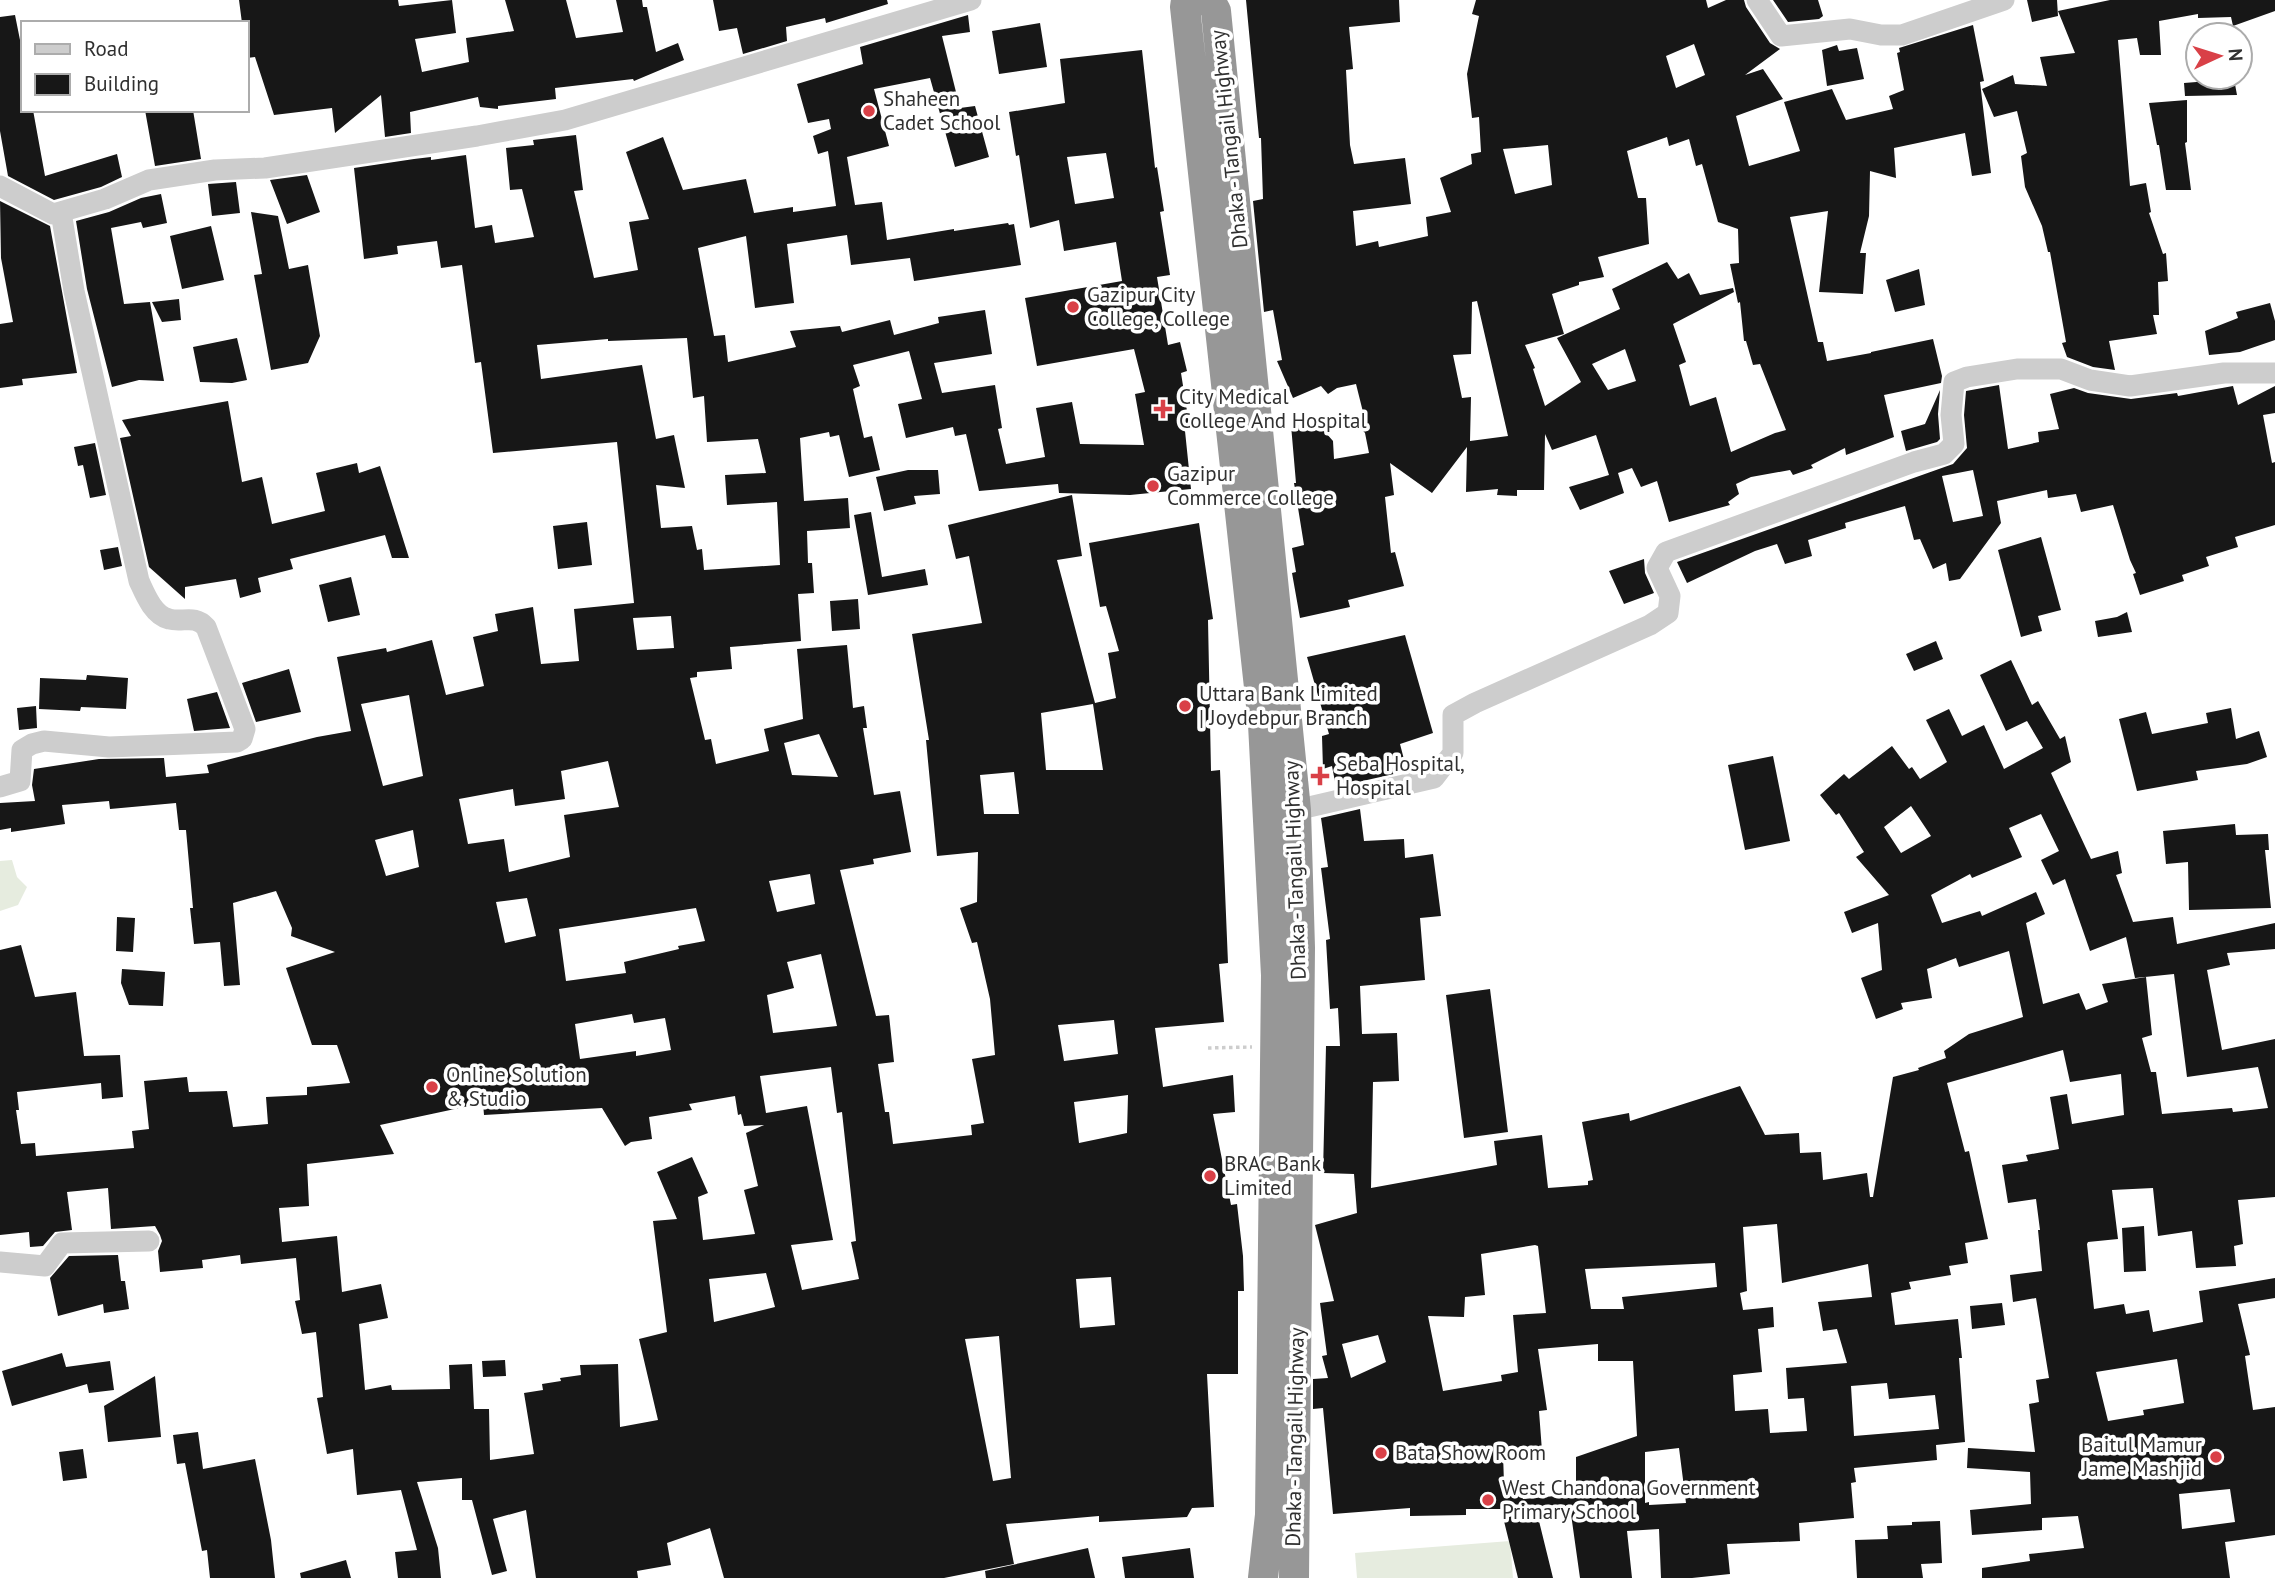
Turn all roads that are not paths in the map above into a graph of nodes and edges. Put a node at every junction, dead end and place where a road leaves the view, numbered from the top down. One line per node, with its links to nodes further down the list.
1 (971, 0): 7 (street)
2 (1186, 0): 13 (highway, Dhaka - Tangail Highway)
3 (1210, 0): 10 (highway, Dhaka - Tangail Highway)
4 (1757, 0): 5 (street)
5 (2004, 0)
6 (0, 186): 7 (street)
7 (61, 212): 9 (street)
8 (2275, 373): 10 (street)
9 (0, 787)
10 (1296, 810): 14 (highway, Dhaka - Tangail Highway)
11 (149, 1241): 12 (street)
12 (0, 1262)
13 (1263, 1578)
14 (1294, 1578)

